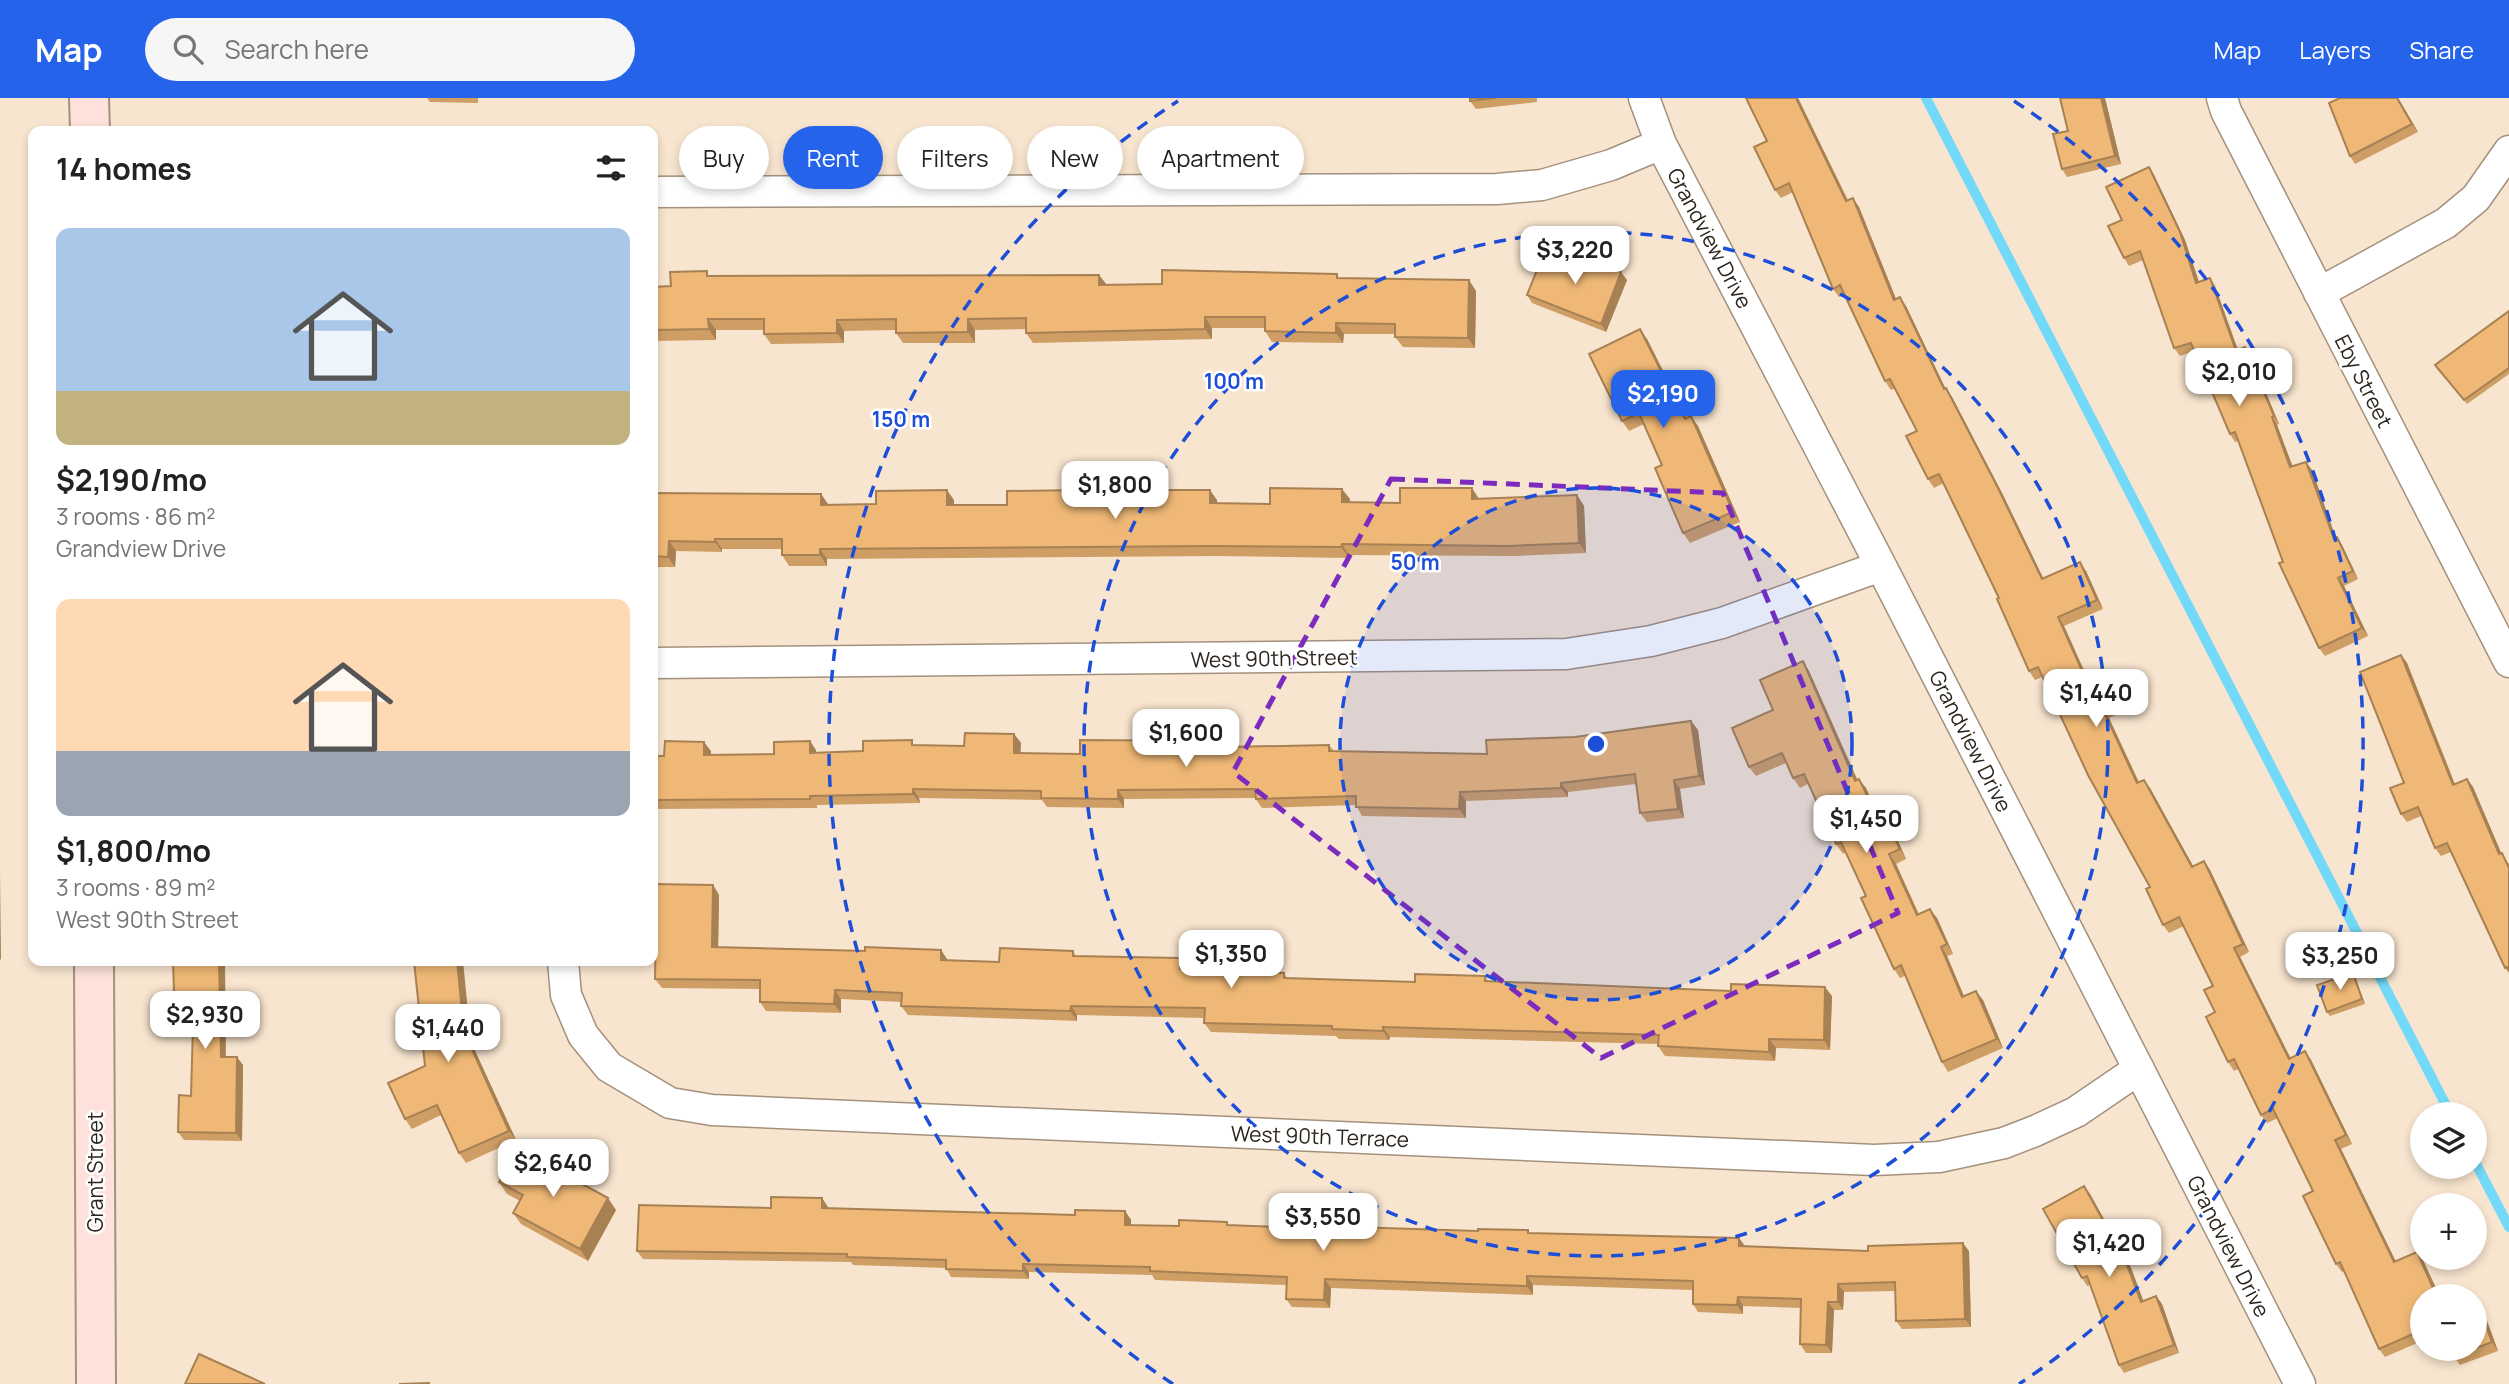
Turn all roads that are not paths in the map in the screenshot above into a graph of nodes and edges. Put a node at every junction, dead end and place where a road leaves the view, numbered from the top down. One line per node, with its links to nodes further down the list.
1 (89, 98): 4 (street)
2 (1644, 98): 5 (street, Grandview Drive)
3 (2222, 98): 8 (street, Eby Street)
4 (90, 126)
5 (1661, 144): 7 (street); 9 (street, Grandview Drive)
6 (2509, 151): 8 (street)
7 (658, 192)
8 (2319, 293): 10 (street, Eby Street)
9 (1881, 566): 11 (street, West 90th Street); 14 (street, Grandview Drive)
10 (2509, 662)
11 (658, 663)
12 (94, 966): 15 (street, Grant Street)
13 (563, 966): 14 (street, West 90th Terrace)
14 (2139, 1069): 16 (street, Grandview Drive)
15 (96, 1384)
16 (2300, 1384)

